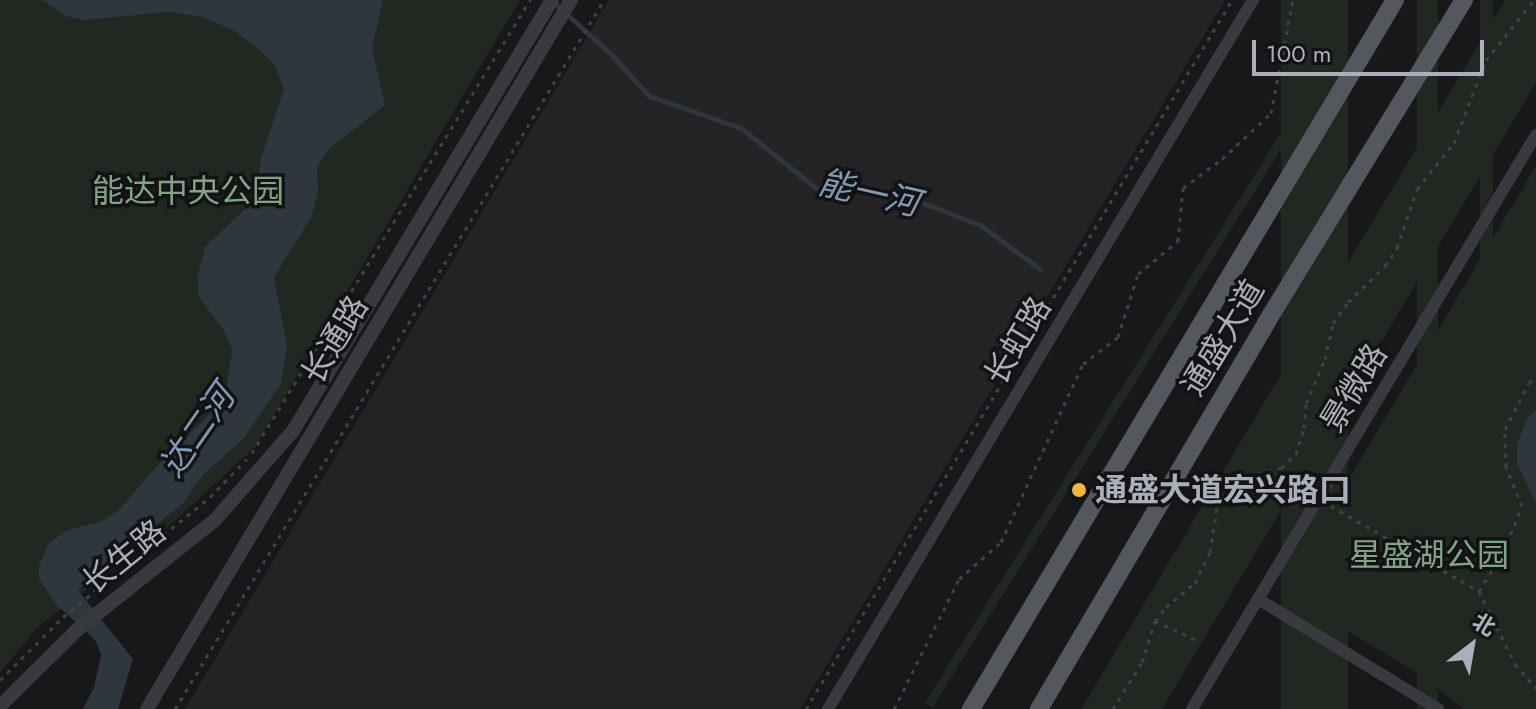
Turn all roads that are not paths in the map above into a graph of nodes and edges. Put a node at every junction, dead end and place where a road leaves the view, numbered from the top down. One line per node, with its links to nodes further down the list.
1 (552, 0): 7 (street, 长通路)
2 (571, 0): 10 (street, 长通路)
3 (1253, 0): 11 (street, 长虹路)
4 (1395, 0): 12 (main road, 通盛大道)
5 (1464, 0): 13 (main road, 通盛大道)
6 (1536, 135): 8 (street, 景微路)
7 (332, 368): 9 (street, 长生路)
8 (1258, 599): 14 (street, 景微路); 15 (street)
9 (0, 706)
10 (147, 709)
11 (828, 709)
12 (971, 709)
13 (1039, 709)
14 (1192, 709)
15 (1438, 709)

